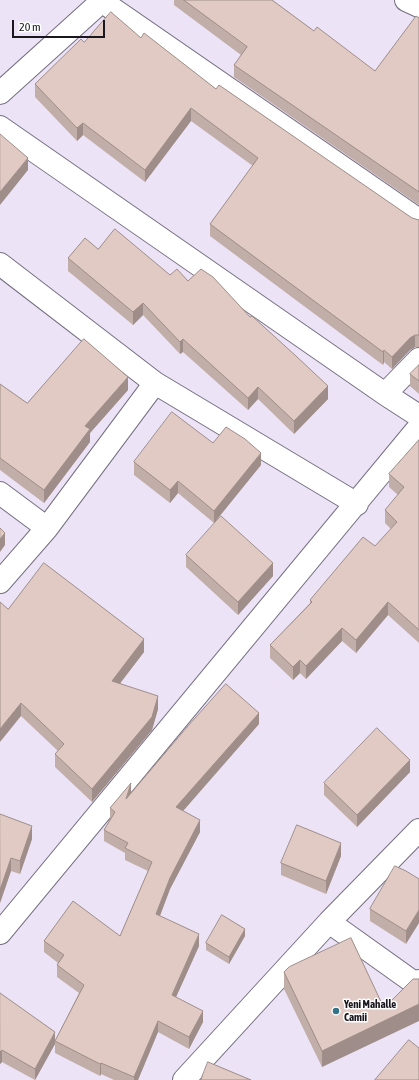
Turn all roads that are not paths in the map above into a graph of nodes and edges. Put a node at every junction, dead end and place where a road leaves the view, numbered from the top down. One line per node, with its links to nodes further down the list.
1 (102, 0): 4 (street); 6 (street)
2 (406, 0): 3 (street)
3 (419, 6)
4 (0, 93)
5 (0, 127): 10 (street)
6 (419, 220)
7 (0, 264): 9 (street)
8 (419, 359): 10 (street)
9 (155, 382): 14 (street); 15 (street)
10 (384, 394): 11 (street)
11 (419, 416)
12 (419, 427): 14 (street)
13 (0, 493): 15 (street)
14 (357, 504): 19 (street)
15 (47, 528): 16 (street)
16 (0, 582)
17 (419, 830): 18 (street)
18 (329, 922): 20 (street); 21 (street)
19 (0, 933)
20 (419, 981)
21 (184, 1080)

